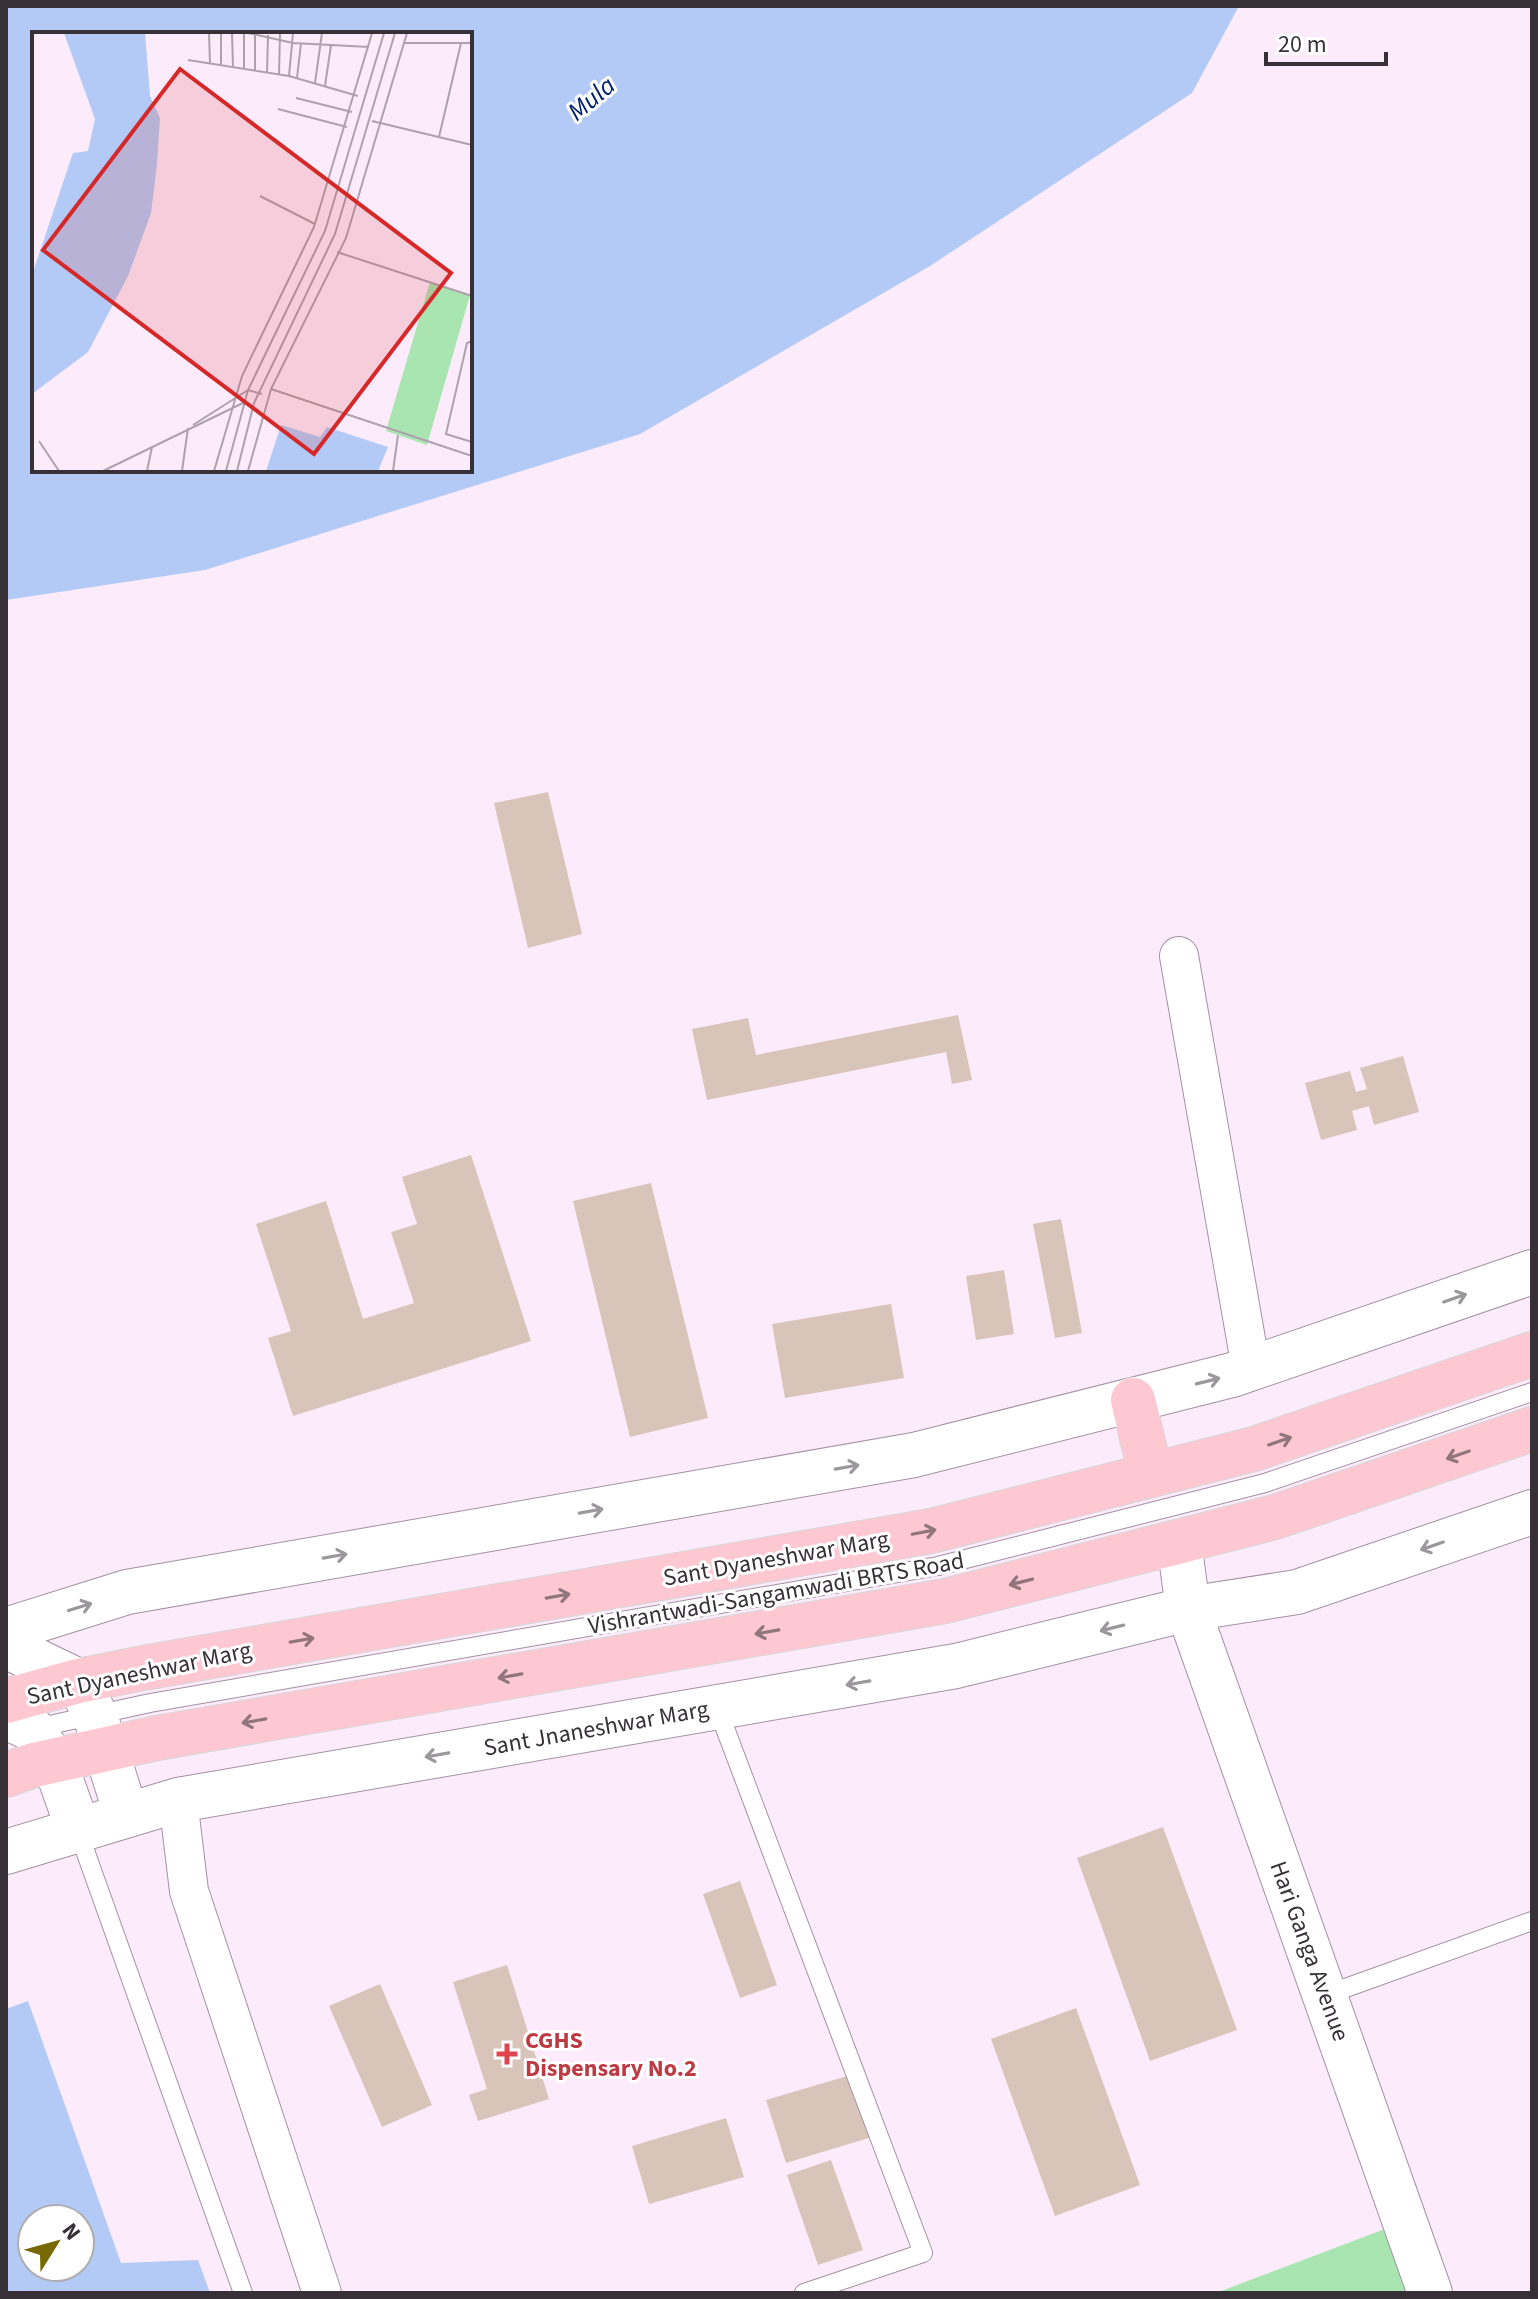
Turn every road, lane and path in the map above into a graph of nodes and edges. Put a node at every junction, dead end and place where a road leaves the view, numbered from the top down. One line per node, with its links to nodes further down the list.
1 (1179, 956): 4 (street)
2 (1532, 1272): 4 (street, one-way to 2)
3 (1532, 1354): 8 (main road, Sant Dyaneshwar Marg, one-way to 3)
4 (1251, 1368): 6 (street, one-way to 4)
5 (1532, 1392): 15 (lane, Vishrantwadi-Sangamwadi BRTS Road)
6 (1133, 1400): 8 (main road); 12 (street, one-way to 6)
7 (1532, 1429): 10 (main road, Sant Dyaneshwar Marg, one-way to 10)
8 (1151, 1475): 15 (main road, Sant Dyaneshwar Marg, one-way to 8)
9 (1532, 1512): 11 (street, Sant Jnaneshwar Marg, one-way to 11)
10 (1179, 1542): 11 (street, Hari Ganga Avenue); 15 (main road, Sant Dyaneshwar Marg, one-way to 15)
11 (1188, 1609): 14 (street, Sant Jnaneshwar Marg, one-way to 14); 23 (street, Hari Ganga Avenue)
12 (6, 1630)
13 (6, 1646): 15 (street)
14 (717, 1707): 18 (street, Sant Jnaneshwar Marg, one-way to 18); 26 (lane)
15 (93, 1715): 16 (main road, Sant Dyaneshwar Marg); 16 (main road, Sant Dyaneshwar Marg); 19 (street)
16 (21, 1729): 17 (main road, Sant Dyaneshwar Marg); 20 (street)
17 (6, 1775)
18 (178, 1800): 19 (street, Sant Jnaneshwar Marg); 25 (street)
19 (126, 1814): 20 (street, Sant Jnaneshwar Marg)
20 (78, 1828): 21 (street, Sant Jnaneshwar Marg); 24 (lane)
21 (6, 1852)
22 (1532, 1921): 23 (lane)
23 (1326, 1995): 27 (street, Hari Ganga Avenue)
24 (243, 2293)
25 (322, 2293)
26 (804, 2293)
27 (1430, 2293)

